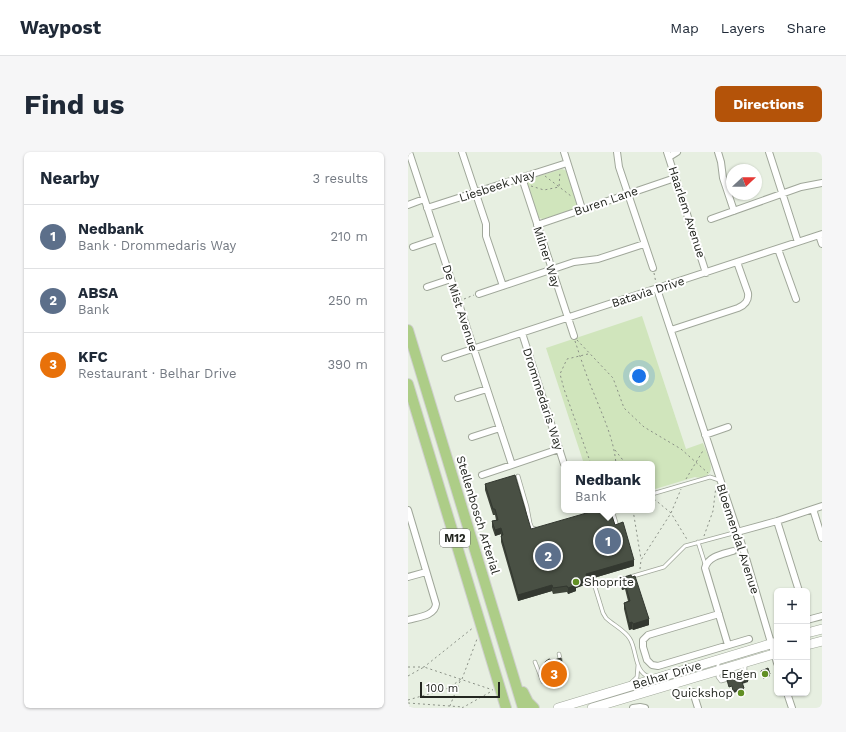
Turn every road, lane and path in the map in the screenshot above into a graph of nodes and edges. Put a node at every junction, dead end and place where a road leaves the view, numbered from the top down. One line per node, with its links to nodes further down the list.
1 (409, 152): 9 (street, De Mist Avenue)
2 (462, 152): 18 (street)
3 (564, 152): 10 (street)
4 (618, 152): 19 (street)
5 (677, 152): 8 (street)
6 (718, 152): 26 (street)
7 (769, 152): 20 (street)
8 (668, 154): 14 (street, Haarlem Avenue)
9 (410, 161): 22 (street, De Mist Avenue)
10 (567, 163): 11 (street, Liesbeek Way); 21 (street)
11 (560, 165): 12 (street, Liesbeek Way); 17 (path)
12 (542, 171): 13 (street, Liesbeek Way); 17 (path)
13 (522, 178): 16 (street, Milner Way); 18 (street, Liesbeek Way)
14 (675, 178): 19 (street, Buren Lane); 39 (street, Haarlem Avenue)
15 (822, 183): 20 (street)
16 (524, 186): 17 (path); 28 (street, Milner Way)
17 (559, 187): 21 (path)
18 (475, 193): 24 (street, Liesbeek Way); 41 (street)
19 (628, 194): 25 (street, Buren Lane); 32 (street)
20 (782, 194): 26 (street); 31 (street)
21 (578, 197): 25 (street)
22 (424, 199): 23 (street); 24 (street, De Mist Avenue)
23 (408, 205)
24 (427, 208): 30 (street, De Mist Avenue)
25 (582, 209): 28 (street, Buren Lane)
26 (734, 211): 27 (street)
27 (711, 219)
28 (537, 225): 38 (street, Milner Way)
29 (820, 235): 31 (street, Batavia Drive); 33 (street)
30 (438, 239): 34 (street); 40 (street, De Mist Avenue)
31 (798, 242): 35 (street, Batavia Drive)
32 (644, 244): 37 (street); 38 (street)
33 (822, 244)
34 (414, 247)
35 (778, 249): 36 (street, Batavia Drive); 45 (street)
36 (737, 262): 39 (street, Batavia Drive); 49 (street)
37 (653, 268): 43 (path)
38 (552, 270): 41 (street); 47 (street, Milner Way)
39 (706, 273): 43 (street, Batavia Drive)
40 (451, 279): 42 (street); 46 (street, De Mist Avenue)
41 (503, 286): 44 (street)
42 (427, 287)
43 (657, 289): 47 (street, Batavia Drive); 49 (street, Bloemendal Avenue)
44 (479, 294): 46 (path)
45 (796, 299)
46 (458, 301): 52 (street, De Mist Avenue)
47 (567, 318): 50 (street, Batavia Drive); 51 (street, Milner Way)
48 (408, 330): 123 (main road, Stellenbosch Arterial / M12)
49 (671, 330): 61 (street, Bloemendal Avenue)
50 (522, 333): 52 (street, Batavia Drive); 64 (street, Drommedaris Way)
51 (574, 336): 53 (path); 54 (path)
52 (474, 349): 55 (street, Batavia Drive); 57 (street, De Mist Avenue)
53 (588, 354): 54 (path); 70 (path)
54 (580, 356): 65 (path); 67 (path)
55 (445, 358)
56 (408, 384): 130 (main road, M12)
57 (487, 389): 58 (street); 60 (street, De Mist Avenue)
58 (458, 398)
59 (728, 427): 61 (street)
60 (500, 428): 62 (street); 71 (street, De Mist Avenue)
61 (705, 435): 63 (street, Bloemendal Avenue)
62 (472, 438)
63 (709, 446): 70 (path); 72 (street, Bloemendal Avenue)
64 (559, 449): 66 (street, Drommedaris Way); 71 (street)
65 (615, 450): 68 (path); 69 (path)
66 (563, 461)
67 (590, 461)
68 (616, 461)
69 (624, 461)
70 (697, 463): 75 (path); 77 (path)
71 (512, 465): 73 (street)
72 (716, 470): 75 (lane); 76 (street, Bloemendal Avenue)
73 (482, 475)
74 (518, 476): 88 (lane)
75 (710, 477): 76 (lane); 77 (lane)
76 (717, 479): 89 (street, Bloemendal Avenue); 91 (path)
77 (683, 485): 78 (lane); 85 (path)
78 (655, 495)
79 (655, 499): 85 (path)
80 (822, 506): 81 (street)
81 (813, 509): 86 (street); 90 (street)
82 (408, 510): 97 (street)
83 (613, 513): 87 (lane)
84 (633, 513): 95 (path)
85 (671, 513): 93 (path); 95 (path)
86 (777, 521): 89 (street); 102 (street)
87 (617, 526)
88 (540, 529)
89 (737, 532): 91 (lane); 113 (street, Bloemendal Avenue)
90 (822, 538)
91 (705, 540): 92 (lane)
92 (698, 542): 93 (lane); 96 (lane)
93 (690, 545): 98 (lane)
94 (734, 551): 96 (street)
95 (641, 560): 98 (path)
96 (705, 564): 103 (street)
97 (426, 572): 99 (street); 106 (street)
98 (640, 574): 100 (lane)
99 (408, 577)
100 (630, 577)
101 (595, 587): 120 (lane)
102 (798, 588)
103 (719, 614): 115 (street); 115 (street)
104 (822, 616): 105 (street)
105 (810, 618)
106 (408, 620)
107 (474, 627): 122 (path)
108 (822, 628): 109 (main road)
109 (810, 632)
110 (478, 638): 127 (path)
111 (749, 638): 115 (street)
112 (822, 641): 114 (main road)
113 (774, 642): 118 (main road, Belhar Drive)
114 (810, 644)
115 (728, 645)
116 (559, 654): 119 (lane)
117 (774, 657): 124 (main road, Belhar Drive)
118 (718, 659): 124 (lane); 126 (main road, Belhar Drive)
119 (535, 662)
120 (638, 664): 126 (lane); 128 (lane)
121 (408, 666): 122 (path)
122 (424, 667): 125 (path); 127 (path)
123 (512, 669): 141 (main road, Stellenbosch Arterial / M12); 142 (main road)
124 (718, 670): 144 (main road, Belhar Drive)
125 (408, 676)
126 (661, 677): 128 (main road, Belhar Drive)
127 (462, 679): 132 (path); 135 (path); 138 (path)
128 (624, 688): 143 (main road, Belhar Drive)
129 (693, 692): 147 (street)
130 (502, 693): 139 (main road); 140 (main road, M12)
131 (788, 696): 148 (street)
132 (408, 700)
133 (408, 702): 135 (path)
134 (408, 706): 136 (path)
135 (451, 706): 137 (path); 138 (path)
136 (412, 708)
137 (449, 708)
138 (463, 708)
139 (501, 708)
140 (506, 708)
141 (523, 708)
142 (534, 708)
143 (558, 708)
144 (592, 708)
145 (633, 708): 146 (street)
146 (645, 708)
147 (698, 708)
148 (792, 708)

